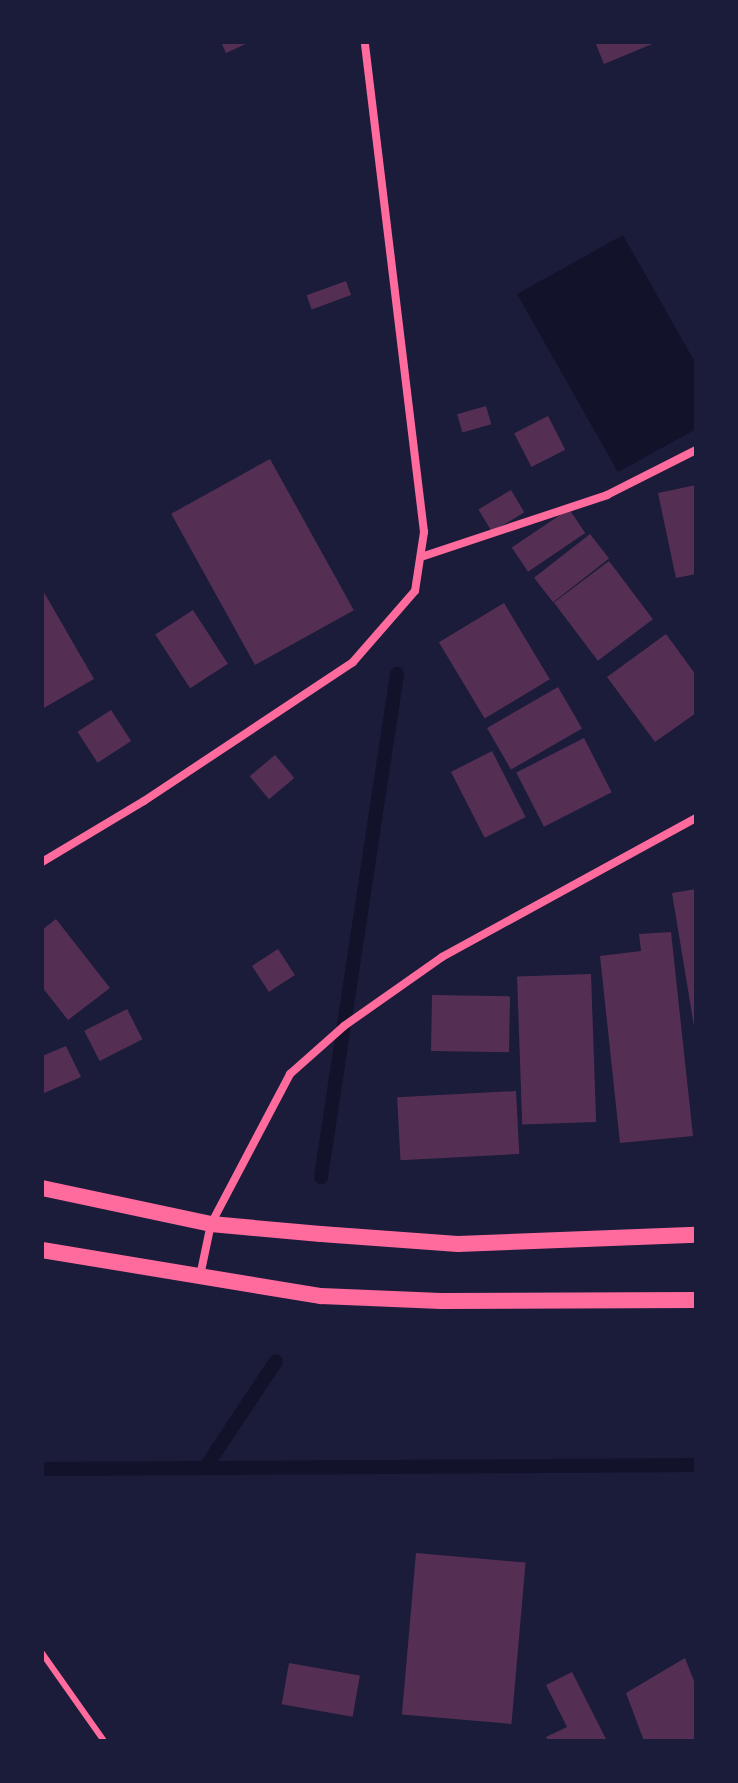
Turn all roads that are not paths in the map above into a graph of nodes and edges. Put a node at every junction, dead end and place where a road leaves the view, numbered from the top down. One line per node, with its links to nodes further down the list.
1 (365, 42): 3 (street)
2 (696, 450): 3 (street)
3 (424, 556): 5 (street)
4 (696, 818): 7 (street)
5 (42, 862)
6 (42, 1188): 7 (main road)
7 (211, 1224): 8 (main road); 10 (street)
8 (696, 1235)
9 (42, 1250): 10 (main road)
10 (200, 1277): 11 (main road)
11 (696, 1300)
12 (42, 1653): 13 (lane)
13 (104, 1741)

